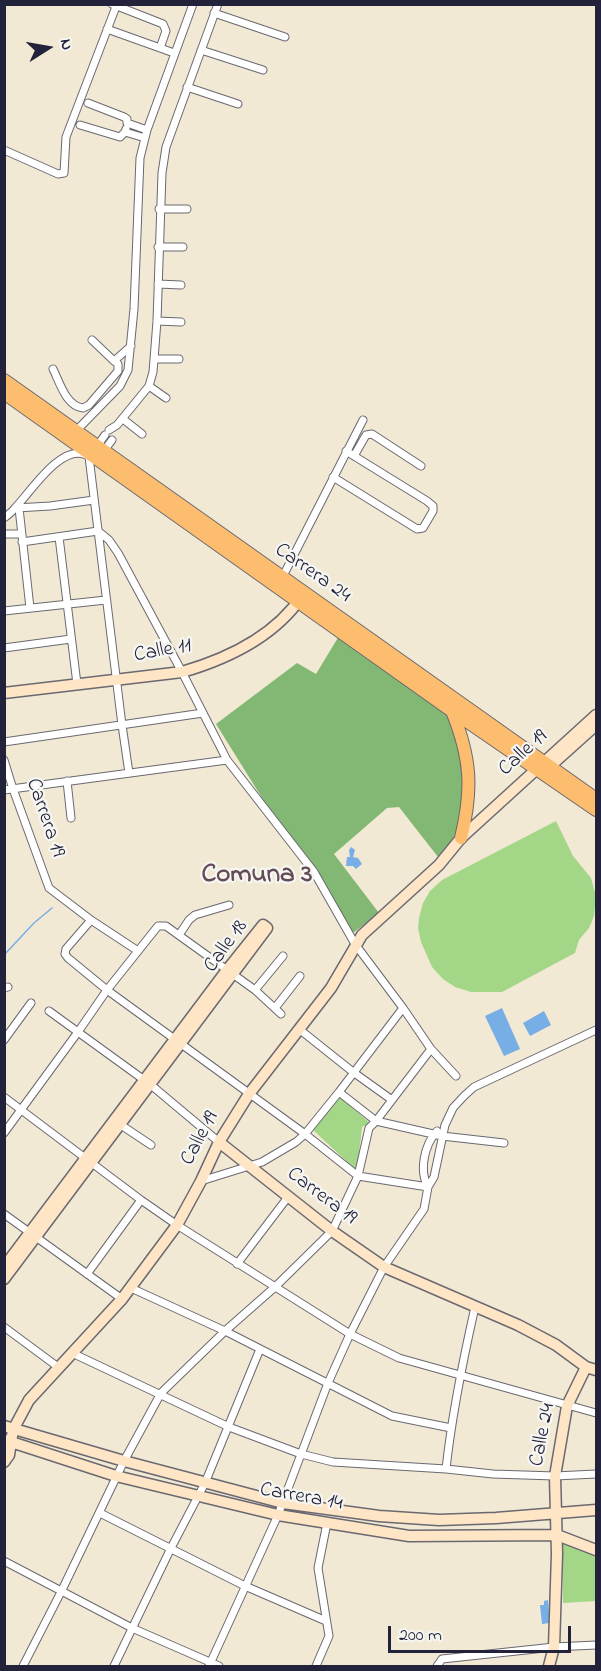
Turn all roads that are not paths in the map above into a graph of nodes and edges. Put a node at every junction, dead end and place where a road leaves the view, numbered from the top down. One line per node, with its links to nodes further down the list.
1 (193, 4): 8 (street)
2 (218, 4): 4 (street)
3 (115, 5): 5 (street); 7 (street)
4 (214, 13): 6 (street); 10 (street)
5 (107, 29): 9 (street); 21 (street)
6 (285, 37)
7 (163, 39): 8 (street); 9 (street)
8 (177, 45): 11 (street)
9 (160, 48): 11 (street)
10 (201, 50): 12 (street); 13 (street)
11 (174, 53): 18 (street)
12 (263, 70)
13 (187, 87): 15 (street); 22 (street)
14 (88, 103): 16 (street)
15 (238, 104)
16 (127, 123): 18 (street); 19 (street)
17 (80, 125): 19 (street)
18 (147, 130): 20 (street)
19 (125, 132): 20 (street)
20 (144, 138): 31 (street)
21 (4, 150)
22 (159, 209): 23 (street); 24 (street)
23 (187, 209)
24 (158, 247): 25 (street); 26 (street)
25 (183, 247)
26 (158, 284): 27 (street); 28 (street)
27 (181, 285)
28 (157, 321): 29 (street); 32 (street)
29 (181, 322)
30 (92, 340): 34 (street)
31 (131, 346): 34 (street); 43 (street)
32 (155, 358): 33 (street); 37 (street)
33 (179, 359)
34 (114, 361): 35 (street)
35 (53, 369)
36 (4, 380): 43 (main road, Carrera 24)
37 (149, 386): 39 (street); 40 (street)
38 (4, 393): 43 (main road, Carrera 24)
39 (166, 398)
40 (123, 419): 42 (street); 45 (street)
41 (363, 420): 44 (street)
42 (142, 434)
43 (73, 435): 45 (main road, Carrera 24)
44 (346, 451): 46 (street); 48 (street)
45 (96, 454): 49 (street); 50 (street); 56 (main road, Carrera 24); 57 (main road, Carrera 24)
46 (354, 456): 47 (street); 48 (street)
47 (422, 466)
48 (333, 477): 56 (street)
49 (94, 500): 50 (street); 52 (street)
50 (17, 508): 51 (street); 55 (street)
51 (4, 518)
52 (98, 531): 54 (street); 59 (street); 65 (street)
53 (4, 534): 55 (street)
54 (59, 537): 55 (street); 60 (street)
55 (22, 538): 61 (street)
56 (282, 576): 57 (street); 58 (main road, Carrera 24)
57 (284, 591): 58 (main road, Carrera 24)
58 (302, 597): 65 (street, Calle 11); 69 (main road, Carrera 24); 77 (main road, Carrera 24)
59 (106, 600): 60 (street); 66 (street)
60 (67, 604): 61 (street); 63 (street)
61 (30, 608): 62 (street)
62 (4, 611)
63 (71, 639): 64 (street); 67 (street)
64 (4, 648)
65 (182, 672): 66 (street, Calle 11); 70 (street)
66 (117, 680): 67 (street, Calle 11); 72 (street)
67 (77, 684): 68 (street, Calle 11)
68 (4, 693)
69 (452, 711): 77 (main road, Carrera 24); 84 (main road)
70 (203, 713): 72 (street); 76 (street)
71 (597, 715): 77 (street, Calle 19)
72 (122, 725): 74 (street); 78 (street)
73 (597, 725): 77 (street, Calle 19)
74 (4, 742)
75 (4, 760): 80 (street, Carrera 19)
76 (227, 760): 78 (street); 88 (street)
77 (543, 767): 81 (main road, Carrera 24); 82 (main road, Carrera 24); 84 (street, Calle 19)
78 (129, 773): 79 (street)
79 (67, 782): 80 (street); 83 (street)
80 (9, 789): 86 (street, Carrera 19)
81 (597, 799)
82 (597, 810)
83 (71, 818)
84 (457, 843): 88 (street, Calle 19)
85 (229, 905): 87 (street)
86 (91, 920): 89 (street); 93 (street)
87 (179, 935): 89 (street); 91 (street)
88 (356, 944): 96 (street); 98 (street, Calle 19)
89 (138, 951): 93 (street)
90 (283, 956): 94 (street)
91 (230, 972): 94 (street); 102 (street, Calle 18)
92 (300, 976): 94 (street)
93 (107, 990): 100 (street); 102 (street)
94 (255, 990)
95 (31, 1003): 101 (street)
96 (403, 1008): 103 (street); 104 (street)
97 (50, 1011): 100 (street, Carrera 19)
98 (299, 1029): 104 (street); 108 (street, Calle 19)
99 (597, 1030): 116 (street)
100 (78, 1032): 106 (street, Carrera 19); 111 (street)
101 (4, 1040)
102 (177, 1042): 106 (street, Calle 18); 108 (street)
103 (431, 1049): 105 (street); 110 (street)
104 (353, 1071): 107 (street); 110 (street)
105 (456, 1076)
106 (148, 1083): 113 (street, Calle 18); 117 (street, Carrera 19); 120 (street, Calle 18)
107 (339, 1092): 112 (street); 115 (street)
108 (249, 1094): 115 (street); 117 (street, Calle 19)
109 (4, 1097): 111 (street)
110 (392, 1100): 112 (street)
111 (21, 1110): 114 (street); 120 (street)
112 (376, 1121): 116 (street); 122 (street)
113 (121, 1125): 119 (street); 120 (street, Calle 18)
114 (4, 1133)
115 (305, 1134): 121 (street); 122 (street)
116 (438, 1135): 118 (street); 124 (street); 124 (street)
117 (219, 1142): 121 (street, Carrera 19); 123 (street, Calle 19)
118 (504, 1143)
119 (151, 1145)
120 (89, 1161): 126 (street); 130 (street, Calle 18)
121 (250, 1166): 123 (street); 125 (street, Carrera 19)
122 (358, 1176): 124 (street); 129 (street)
123 (201, 1181): 128 (street, Calle 19)
124 (428, 1187): 133 (street)
125 (288, 1197): 129 (street, Carrera 19); 131 (street)
126 (141, 1200): 128 (street); 134 (street)
127 (4, 1214): 130 (street)
128 (177, 1225): 131 (street); 137 (street, Calle 19)
129 (332, 1231): 133 (street, Carrera 19); 136 (street)
130 (33, 1234): 132 (street, Calle 18); 134 (street); 135 (street, Calle 18)
131 (237, 1264): 136 (street)
132 (4, 1267)
133 (384, 1267): 139 (street, Carrera 19); 142 (street)
134 (87, 1274): 138 (street)
135 (4, 1279)
136 (275, 1287): 141 (street); 142 (street)
137 (131, 1288): 138 (street, Calle 19); 141 (street)
138 (122, 1299): 144 (street, Calle 19)
139 (475, 1307): 146 (street, Carrera 19); 147 (street)
140 (4, 1327): 145 (street)
141 (225, 1331): 143 (street); 149 (street)
142 (350, 1334): 147 (street); 148 (street)
143 (260, 1349): 148 (street); 152 (street)
144 (72, 1353): 145 (street, Calle 19); 149 (street)
145 (58, 1367): 153 (street, Calle 19)
146 (591, 1369): 150 (street, Calle 24)
147 (459, 1375): 150 (street); 154 (street)
148 (328, 1383): 154 (street); 156 (street)
149 (160, 1394): 152 (street); 157 (street)
150 (567, 1406): 151 (street); 162 (street, Calle 24)
151 (597, 1413)
152 (229, 1427): 156 (street); 163 (street)
153 (9, 1428): 155 (street, Calle 19); 157 (street, Carrera 14)
154 (451, 1428): 159 (street)
155 (8, 1441): 158 (street, Calle 19); 161 (street, Carrera 14)
156 (301, 1454): 159 (street); 165 (street)
157 (124, 1461): 161 (street); 163 (street, Carrera 14)
158 (4, 1462)
159 (446, 1468): 162 (street)
160 (597, 1474): 162 (street)
161 (116, 1476): 164 (street, Carrera 14); 167 (street)
162 (555, 1476): 168 (street, Calle 24)
163 (205, 1483): 164 (street); 165 (street, Carrera 14)
164 (198, 1497): 169 (street, Carrera 14); 172 (street)
165 (283, 1503): 168 (street, Carrera 14); 169 (street)
166 (597, 1510): 168 (street, Carrera 14)
167 (99, 1513): 172 (street); 176 (street)
168 (557, 1514): 171 (street, Calle 24)
169 (278, 1515): 170 (street, Carrera 14); 175 (street)
170 (327, 1523): 171 (street, Carrera 14); 177 (street)
171 (557, 1535): 173 (street, Carrera 14); 180 (street, Calle 24)
172 (171, 1548): 175 (street); 178 (street)
173 (597, 1550)
174 (4, 1561): 176 (street)
175 (245, 1586): 177 (street); 181 (street)
176 (62, 1590): 178 (street); 182 (street)
177 (326, 1621): 185 (street)
178 (132, 1628): 181 (street); 183 (street)
179 (597, 1645): 180 (street)
180 (554, 1647): 186 (street); 187 (street, Calle 24)
181 (210, 1664): 184 (street)
182 (23, 1666)
183 (114, 1666)
184 (219, 1666)
185 (316, 1666)
186 (437, 1666)
187 (549, 1666)

